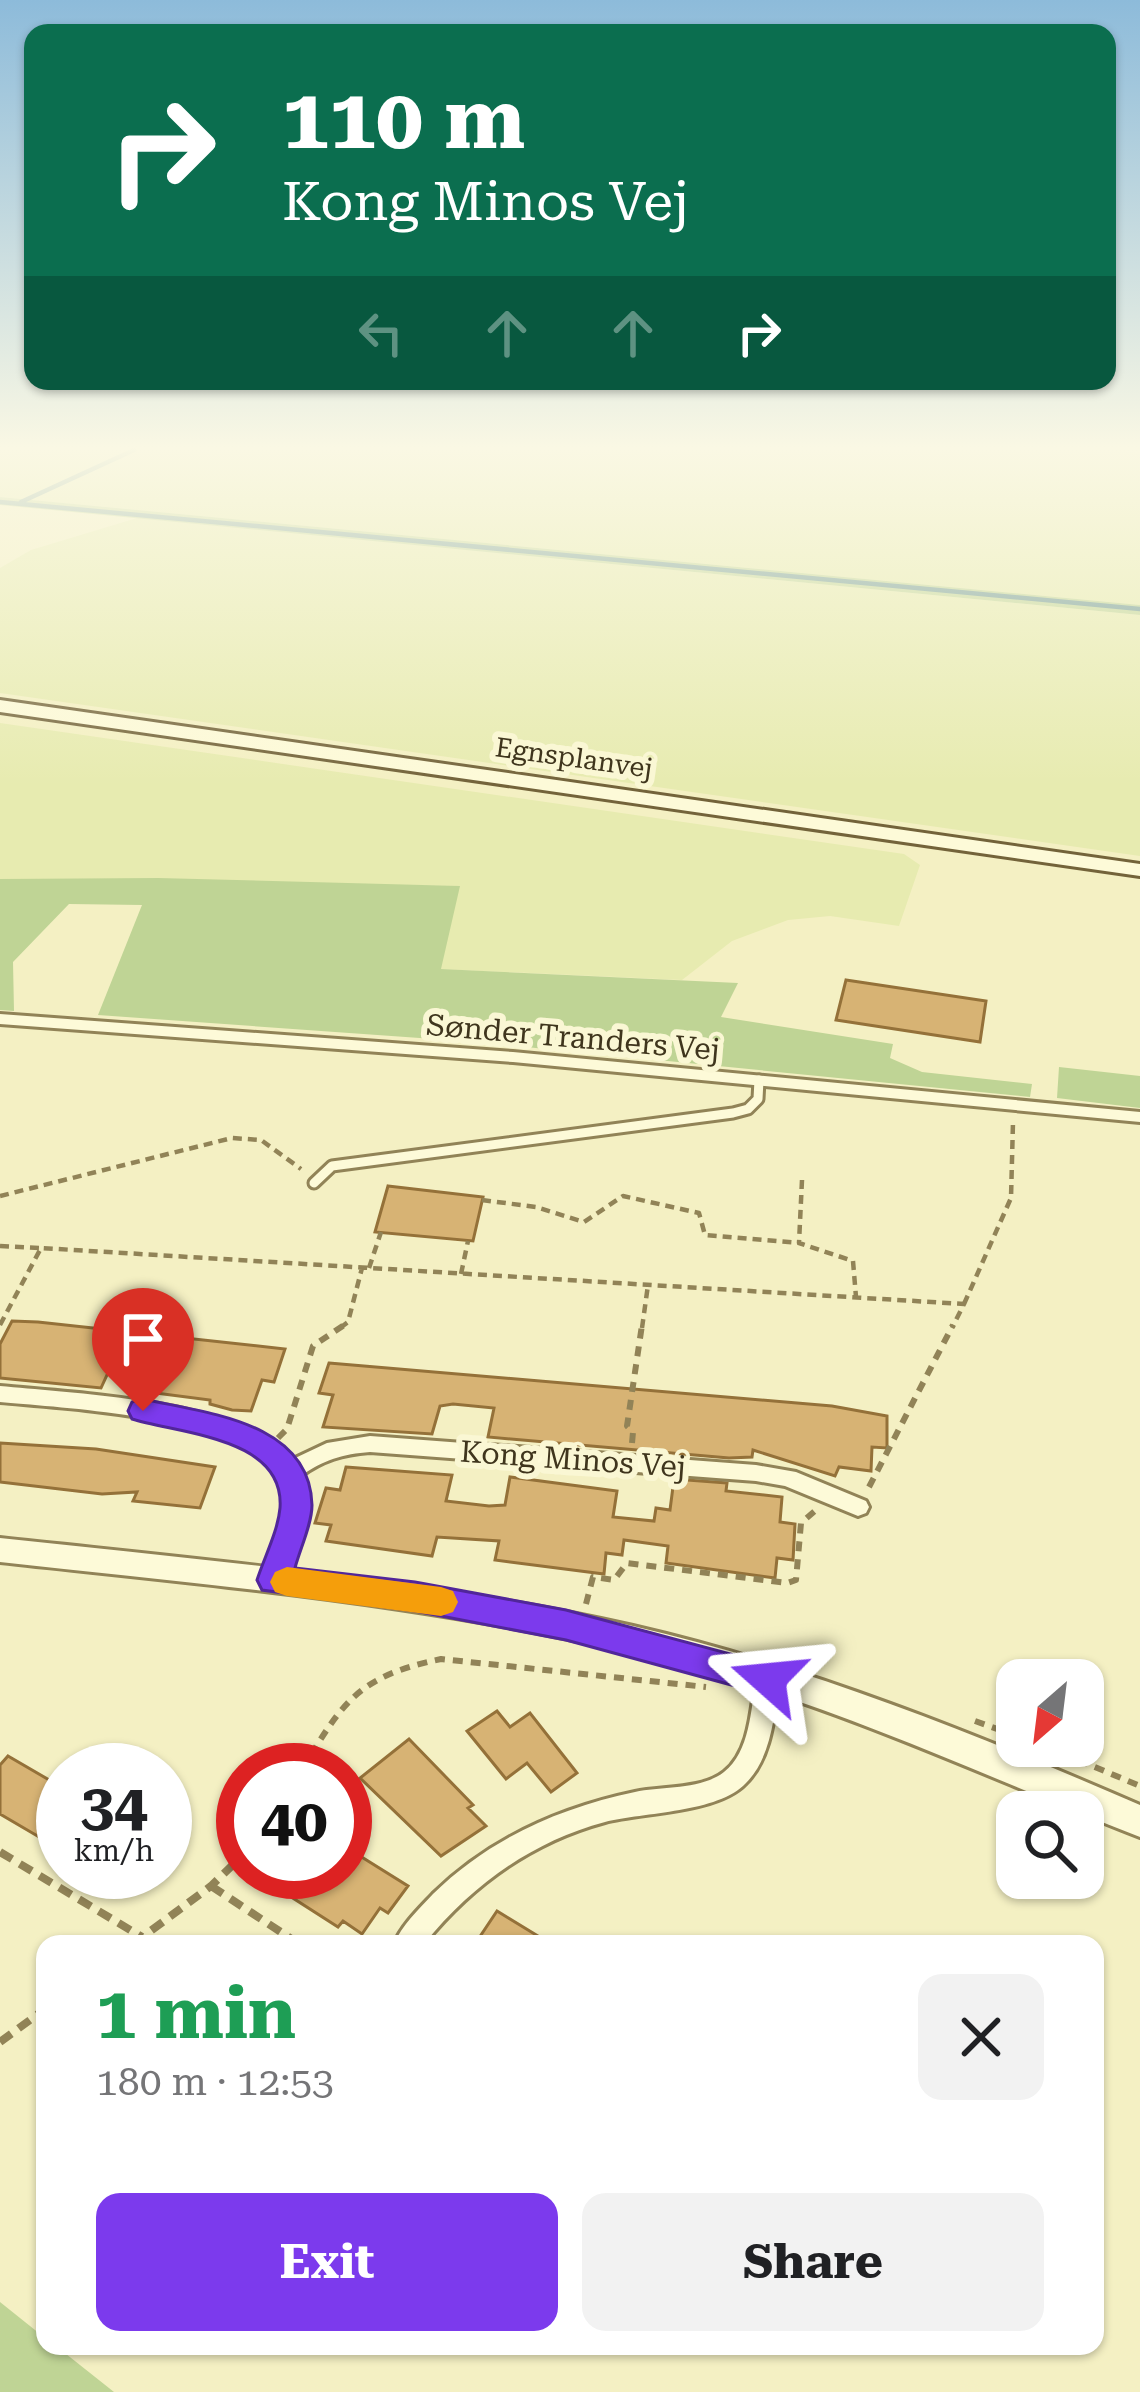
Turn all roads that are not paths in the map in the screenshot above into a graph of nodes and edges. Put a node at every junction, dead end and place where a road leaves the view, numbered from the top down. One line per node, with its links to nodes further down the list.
1 (0, 706): 2 (main road, Egnsplanvej)
2 (1140, 870)
3 (0, 1019): 4 (street, Sønder Tranders Vej)
4 (759, 1080): 5 (street, Sønder Tranders Vej); 6 (lane)
5 (1140, 1118)
6 (316, 1180)
7 (0, 1394): 8 (street)
8 (290, 1473): 9 (street, Kong Minos Vej); 11 (street)
9 (858, 1507)
10 (0, 1550): 11 (street)
11 (274, 1580): 12 (street)
12 (768, 1679): 13 (street); 14 (street)
13 (1140, 1821)
14 (415, 1935)

